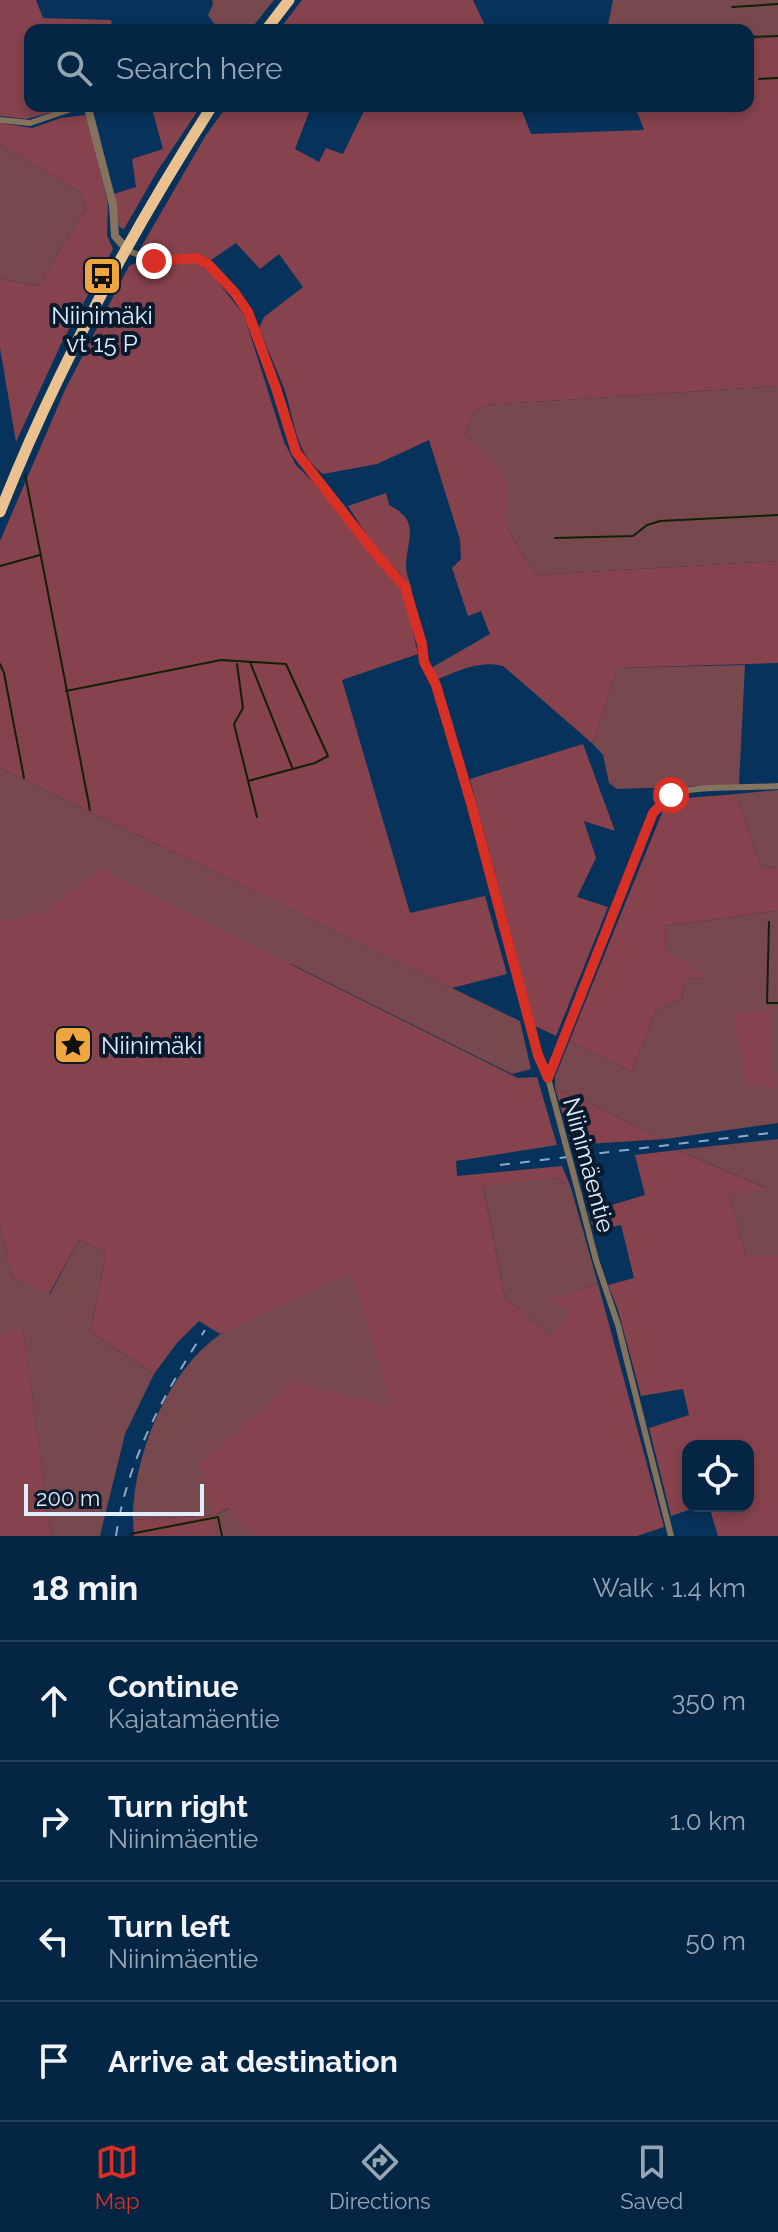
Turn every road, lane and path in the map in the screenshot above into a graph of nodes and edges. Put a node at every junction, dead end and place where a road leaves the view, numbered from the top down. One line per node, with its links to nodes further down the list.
1 (289, 0): 2 (highway)
2 (271, 24)
3 (62, 112): 6 (street)
4 (89, 112): 7 (street)
5 (208, 112): 7 (highway)
6 (0, 120)
7 (124, 248): 8 (highway); 10 (street, Niinimäentie)
8 (0, 512)
9 (778, 786): 10 (street)
10 (548, 1078): 11 (street, Niinimäentie, bridge)
11 (671, 1536)

